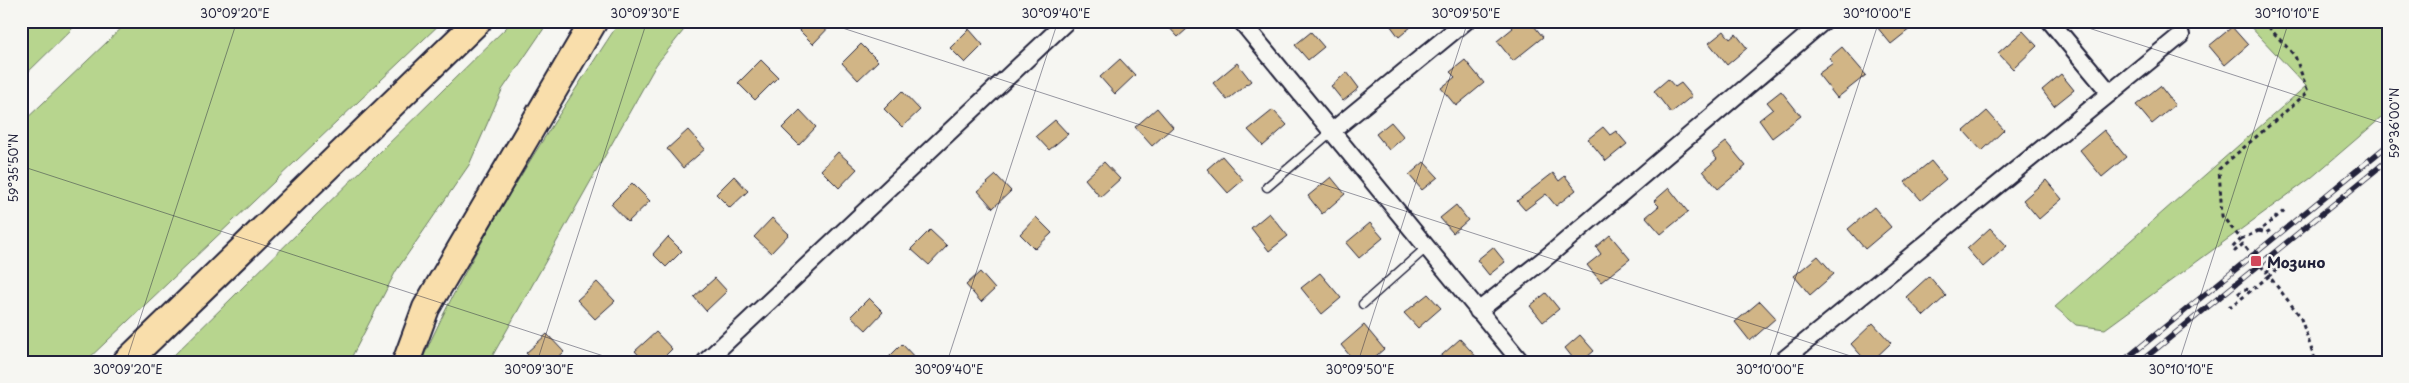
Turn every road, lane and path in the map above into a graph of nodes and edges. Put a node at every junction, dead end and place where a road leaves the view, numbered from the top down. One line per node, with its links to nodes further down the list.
1 (478, 21): 24 (main road)
2 (594, 21): 25 (main road)
3 (1067, 21): 26 (street)
4 (1241, 21): 11 (street)
5 (1466, 21): 11 (street)
6 (1824, 21): 23 (street)
7 (2050, 21): 10 (street)
8 (2263, 21): 16 (path)
9 (2181, 35): 10 (street)
10 (2110, 93): 28 (street)
11 (1331, 132): 12 (lane); 17 (street)
12 (1267, 187)
13 (2287, 212): 15 (path)
14 (2272, 229): 15 (path)
15 (2259, 231): 16 (path)
16 (2241, 240): 18 (path)
17 (1426, 248): 21 (lane); 23 (street)
18 (2269, 276): 19 (path); 29 (path)
19 (2252, 290): 20 (path); 22 (path)
20 (2238, 294)
21 (1363, 304)
22 (2229, 305)
23 (1478, 311): 27 (street)
24 (126, 362)
25 (406, 362)
26 (705, 362)
27 (1521, 362)
28 (1781, 362)
29 (2316, 362)

